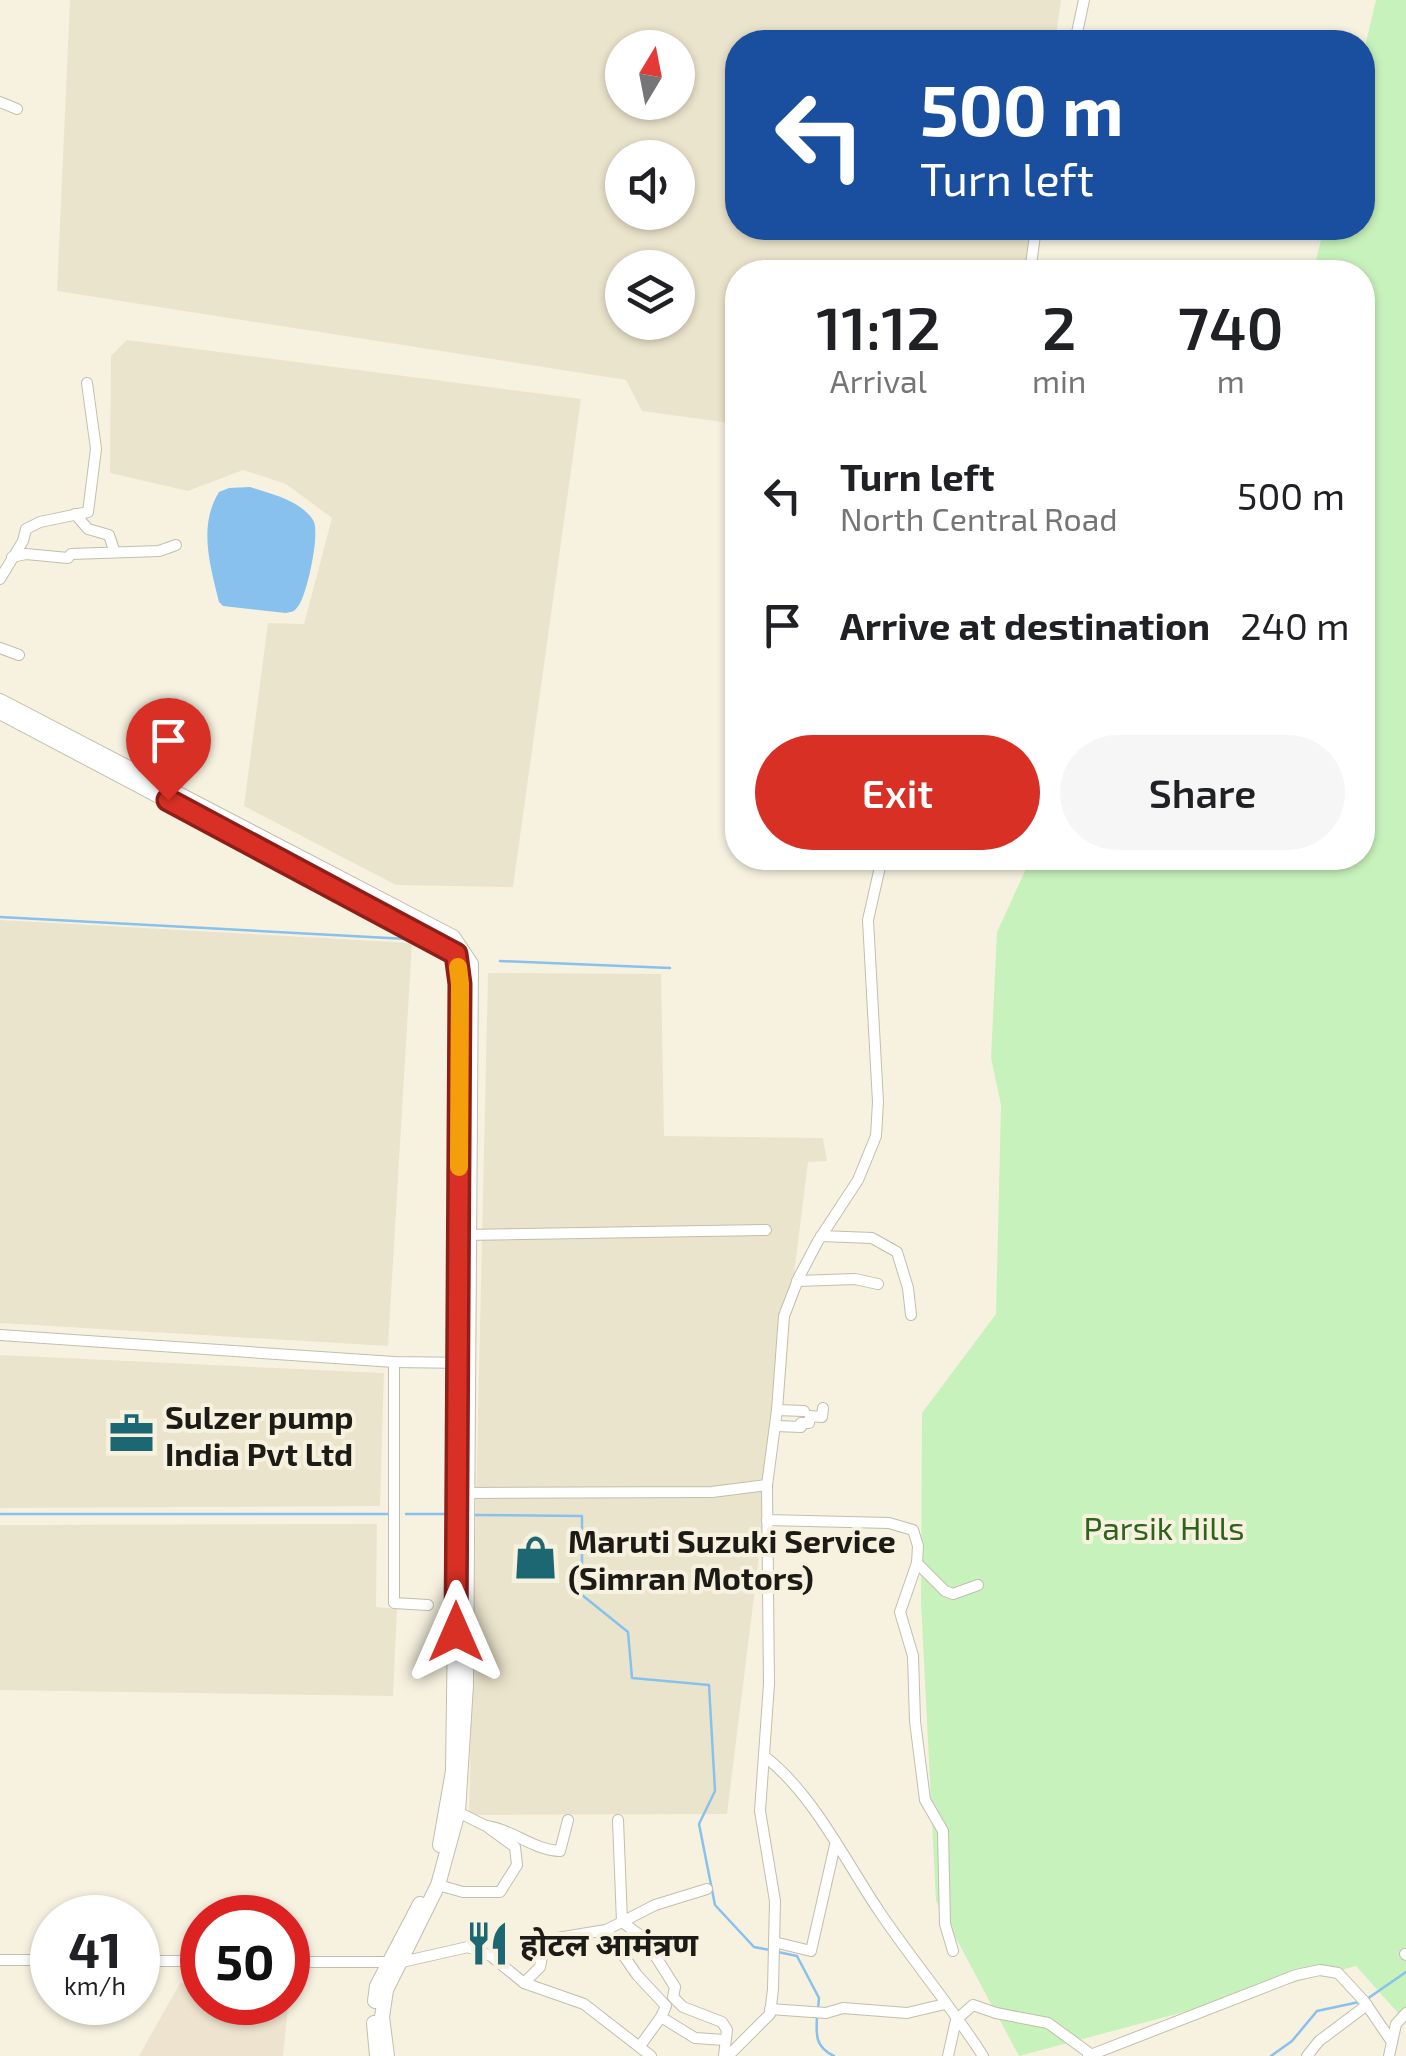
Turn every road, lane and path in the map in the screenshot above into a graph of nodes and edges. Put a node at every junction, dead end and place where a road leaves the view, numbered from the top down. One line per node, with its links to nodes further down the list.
1 (1084, 0): 2 (street)
2 (1078, 30)
3 (0, 102): 4 (street)
4 (17, 108)
5 (87, 383): 6 (street)
6 (75, 514): 8 (street); 9 (street)
7 (176, 545): 8 (street)
8 (114, 550): 9 (street)
9 (11, 557): 10 (street)
10 (0, 579)
11 (0, 648): 12 (street)
12 (19, 655)
13 (0, 700): 16 (main road)
14 (0, 712): 16 (main road)
15 (879, 870): 19 (street)
16 (460, 952): 18 (main road)
17 (766, 1230): 18 (street)
18 (463, 1235): 25 (main road)
19 (821, 1236): 20 (street); 22 (street)
20 (797, 1280): 21 (street); 27 (street)
21 (878, 1284)
22 (911, 1315)
23 (0, 1335): 24 (street)
24 (394, 1362): 25 (street); 35 (street)
25 (463, 1363): 31 (main road)
26 (823, 1408): 29 (street)
27 (778, 1410): 28 (street); 29 (street)
28 (804, 1411)
29 (776, 1426): 30 (street)
30 (767, 1485): 31 (street); 32 (street)
31 (463, 1497): 37 (main road); 51 (main road)
32 (767, 1520): 33 (street); 36 (street)
33 (917, 1563): 34 (street); 47 (street)
34 (978, 1584)
35 (428, 1605)
36 (764, 1756): 41 (street); 46 (street)
37 (458, 1812): 40 (street); 42 (main road)
38 (568, 1820): 40 (street)
39 (618, 1820): 44 (street)
40 (486, 1826): 42 (street)
41 (835, 1845): 46 (street); 53 (street)
42 (438, 1885): 51 (main road)
43 (708, 1889): 44 (street)
44 (622, 1922): 45 (street); 55 (street)
45 (606, 1930): 52 (street); 55 (street)
46 (774, 1942): 56 (street)
47 (952, 1951)
48 (0, 1960): 49 (street)
49 (30, 1960)
50 (310, 1962): 51 (street)
51 (395, 1962): 52 (street); 63 (main road); 64 (main road)
52 (524, 1983): 61 (street)
53 (945, 2004): 56 (street); 58 (street)
54 (1367, 2005): 60 (street); 62 (street); 69 (street)
55 (667, 2006): 59 (street); 59 (street); 61 (street)
56 (770, 2010): 66 (street)
57 (1406, 2013): 60 (street)
58 (956, 2020): 62 (street); 67 (street); 68 (street)
59 (725, 2040): 66 (street)
60 (1392, 2042): 70 (street)
61 (640, 2046): 65 (street)
62 (1090, 2055)
63 (377, 2056)
64 (387, 2056)
65 (651, 2056)
66 (726, 2056)
67 (948, 2056)
68 (982, 2056)
69 (1307, 2056)
70 (1389, 2056)

